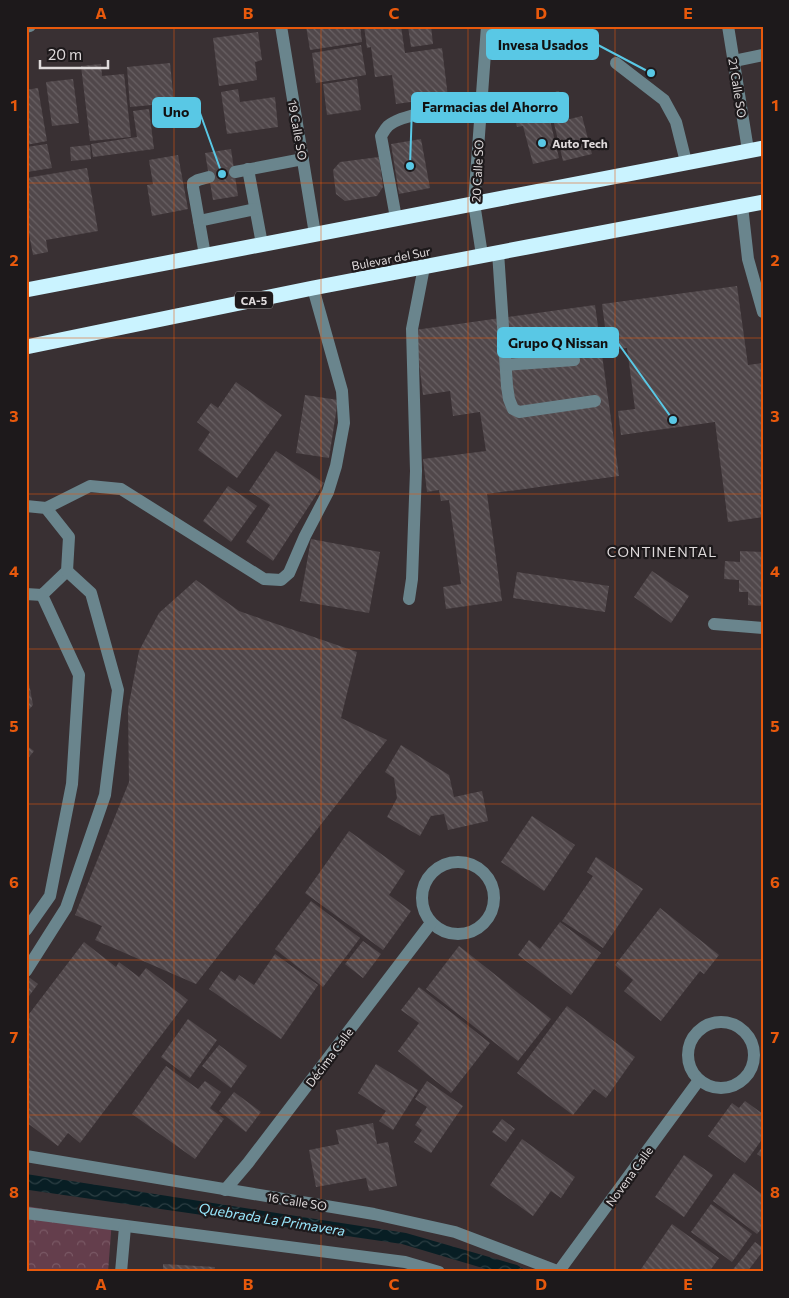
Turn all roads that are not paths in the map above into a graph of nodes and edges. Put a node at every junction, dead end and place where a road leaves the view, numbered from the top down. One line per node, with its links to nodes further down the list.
1 (281, 26): 9 (street, 19 Calle SO)
2 (487, 26): 7 (street, 20 Calle SO)
3 (728, 26): 5 (street, 21 Calle SO)
4 (763, 55): 5 (street)
5 (734, 61): 8 (street, 21 Calle SO)
6 (616, 63): 10 (street)
7 (481, 108): 15 (street, 20 Calle SO); 18 (street)
8 (756, 149): 10 (highway)
9 (303, 159): 11 (street); 20 (street, 19 Calle SO)
10 (686, 162): 15 (highway)
11 (248, 169): 12 (street); 17 (street)
12 (235, 172)
13 (210, 177): 19 (street)
14 (763, 202): 16 (highway, Bulevar del Sur / CA-5)
15 (474, 203): 18 (highway); 24 (street, 20 Calle SO)
16 (742, 206): 22 (highway, Bulevar del Sur / CA-5); 28 (street)
17 (256, 210): 19 (street); 21 (street)
18 (396, 218): 20 (highway)
19 (199, 221): 23 (street)
20 (316, 234): 21 (highway)
21 (262, 244): 23 (highway)
22 (498, 252): 24 (highway, Bulevar del Sur / CA-5); 32 (street)
23 (205, 255): 27 (highway)
24 (482, 255): 25 (highway, Bulevar del Sur / CA-5)
25 (424, 267): 26 (highway, Bulevar del Sur / CA-5); 39 (street)
26 (313, 288): 30 (highway, Bulevar del Sur / CA-5); 35 (street)
27 (26, 290)
28 (761, 297): 29 (street)
29 (763, 312)
30 (26, 347)
31 (574, 360): 32 (street)
32 (506, 364): 33 (street)
33 (595, 401)
34 (26, 506): 35 (street)
35 (46, 508): 36 (street)
36 (66, 571): 38 (street); 43 (street)
37 (26, 594): 38 (street)
38 (42, 595): 42 (street)
39 (410, 599)
40 (714, 624): 41 (street)
41 (763, 628)
42 (50, 896): 43 (street); 45 (street)
43 (66, 908): 46 (street)
44 (431, 923): 44 (street); 49 (street, Décima Calle)
45 (26, 930)
46 (26, 971)
47 (699, 1080): 47 (street); 53 (street, Novena Calle)
48 (26, 1156): 49 (street, 16 Calle SO)
49 (226, 1190): 53 (street, 16 Calle SO)
50 (26, 1213): 51 (street)
51 (125, 1227): 52 (street); 54 (street)
52 (404, 1267): 55 (street)
53 (560, 1271)
54 (121, 1272)
55 (439, 1272)

